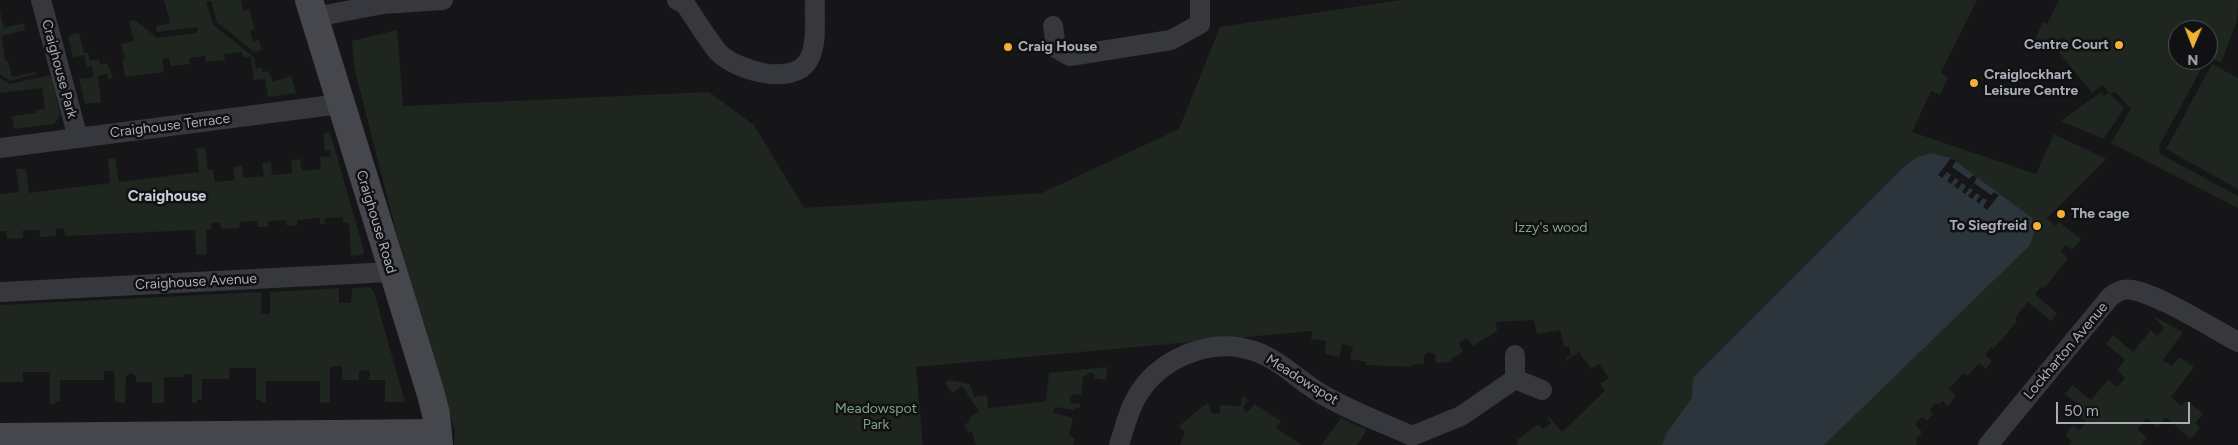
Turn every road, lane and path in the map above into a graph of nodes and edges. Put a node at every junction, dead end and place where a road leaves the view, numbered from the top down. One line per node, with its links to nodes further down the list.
1 (41, 0): 9 (street, Craighouse Park)
2 (443, 0): 6 (street)
3 (677, 0): 4 (street)
4 (815, 0)
5 (1200, 0): 7 (street)
6 (312, 9): 8 (street, Craighouse Road)
7 (1053, 26)
8 (340, 104): 9 (street, Craighouse Terrace); 11 (street, Craighouse Road)
9 (78, 138): 10 (street, Craighouse Terrace)
10 (0, 148)
11 (391, 272): 12 (street, Craighouse Avenue); 18 (street, Craighouse Road)
12 (0, 292)
13 (2238, 342): 22 (street, Lockharton Avenue)
14 (1515, 355): 15 (street)
15 (1515, 379): 16 (street); 20 (street, Meadowspot)
16 (1542, 390)
17 (0, 437): 19 (street)
18 (438, 439): 19 (street)
19 (202, 440)
20 (1411, 441): 21 (street, Meadowspot)
21 (1119, 445)
22 (1988, 445)

